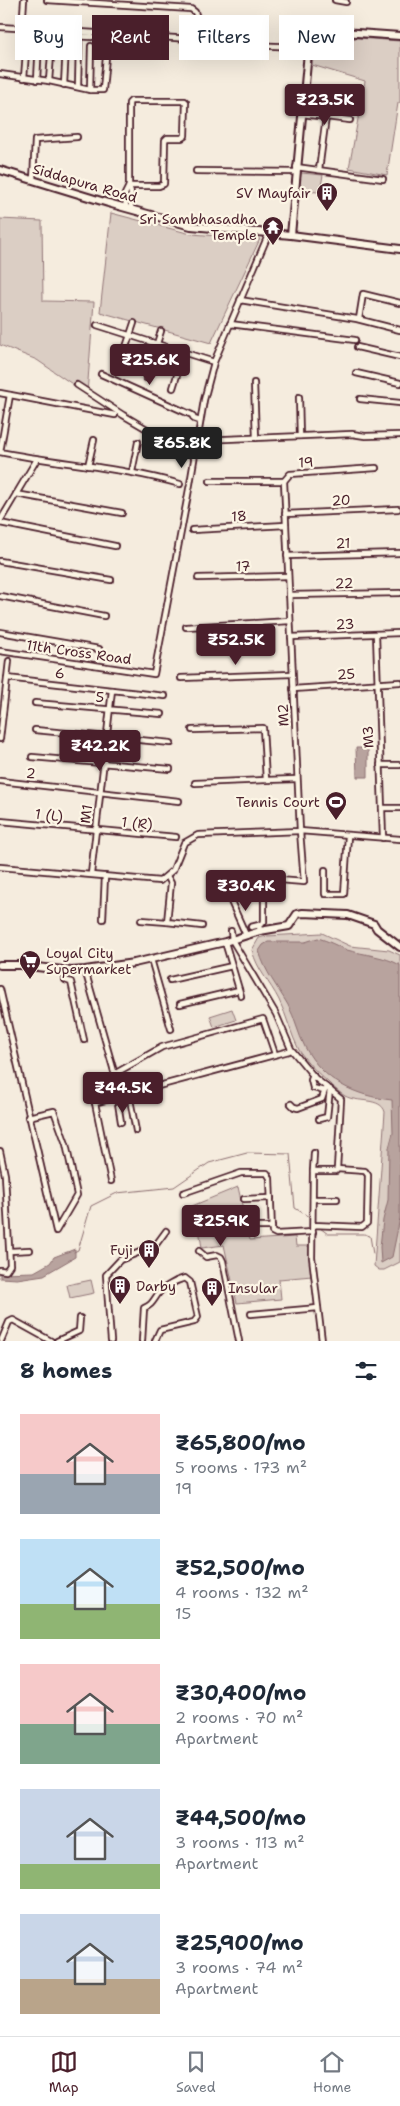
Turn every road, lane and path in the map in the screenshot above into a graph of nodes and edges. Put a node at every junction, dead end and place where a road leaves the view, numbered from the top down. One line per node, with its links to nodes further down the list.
1 (24, 0): 7 (street)
2 (47, 0): 3 (street)
3 (59, 0): 5 (street)
4 (335, 0): 6 (street)
5 (117, 2): 14 (street)
6 (346, 2)
7 (23, 15)
8 (0, 27): 9 (street)
9 (15, 28)
10 (354, 33): 12 (street)
11 (82, 36): 13 (street)
12 (400, 36)
13 (92, 37)
14 (169, 38)
15 (91, 46): 30 (street)
16 (25, 60): 24 (street)
17 (38, 60): 25 (street)
18 (50, 60): 26 (street)
19 (65, 60): 27 (street)
20 (79, 60): 28 (street)
21 (106, 60): 30 (street)
22 (307, 60): 29 (street)
23 (0, 74): 24 (street)
24 (24, 78): 25 (street)
25 (37, 80): 26 (street)
26 (48, 81): 27 (street)
27 (64, 85): 28 (street)
28 (78, 88): 30 (street)
29 (305, 89): 31 (street); 32 (street)
30 (90, 90)
31 (351, 94)
32 (302, 114): 33 (street); 36 (street)
33 (326, 117): 34 (street); 38 (street)
34 (350, 120)
35 (77, 137): 41 (street)
36 (296, 169): 38 (street); 39 (street); 45 (street)
37 (0, 170): 41 (street, Siddapura Road)
38 (319, 170): 40 (street)
39 (196, 171)
40 (383, 179)
41 (33, 180): 43 (street, Siddapura Road)
42 (128, 186): 42 (street); 43 (street)
43 (128, 209): 44 (street, Siddapura Road)
44 (269, 233): 45 (street, Siddapura Road); 47 (street)
45 (291, 235): 46 (street, Siddapura Road)
46 (400, 249)
47 (240, 300): 49 (street); 51 (street)
48 (400, 303): 49 (street)
49 (359, 319): 53 (street)
50 (134, 322): 55 (street)
51 (230, 324): 56 (street); 61 (street)
52 (97, 325): 55 (street)
53 (400, 330)
54 (161, 332): 57 (street)
55 (129, 336): 57 (street); 62 (street)
56 (355, 340)
57 (157, 344): 59 (street); 65 (street)
58 (357, 347): 60 (street)
59 (184, 353): 61 (street); 69 (street)
60 (400, 357)
61 (214, 362): 75 (street)
62 (120, 365)
63 (356, 373): 67 (street)
64 (101, 374): 77 (street)
65 (146, 378)
66 (254, 383): 81 (street)
67 (400, 383)
68 (77, 385): 86 (street)
69 (173, 388)
70 (0, 393): 71 (street)
71 (10, 395): 76 (street); 85 (street)
72 (299, 397): 80 (street)
73 (360, 399): 74 (street)
74 (400, 403)
75 (201, 414): 77 (street); 78 (street)
76 (115, 415)
77 (192, 415): 78 (street)
78 (200, 421): 86 (street)
79 (400, 435): 80 (street)
80 (300, 436): 81 (street)
81 (256, 438): 83 (street)
82 (94, 440): 88 (street)
83 (202, 440)
84 (138, 442): 90 (street)
85 (0, 452): 87 (street)
86 (193, 456): 119 (street, 11th Cross Road)
87 (37, 459): 88 (street); 94 (street)
88 (88, 466): 90 (street)
89 (376, 468): 91 (street, 19)
90 (132, 472): 93 (street)
91 (284, 480): 92 (street, 19); 97 (street, M2)
92 (210, 481)
93 (180, 484)
94 (16, 494): 96 (street); 98 (street)
95 (398, 509): 97 (street, 20)
96 (122, 513)
97 (285, 514): 99 (street, M2)
98 (0, 522): 101 (street)
99 (286, 525): 100 (street, 18); 103 (street, M2)
100 (192, 530)
101 (115, 546)
102 (400, 553): 103 (street, 21)
103 (287, 556): 105 (street, M2)
104 (0, 561): 107 (street)
105 (288, 576): 106 (street, 17); 109 (street, M2)
106 (198, 578)
107 (111, 580)
108 (400, 593): 109 (street, 22)
109 (289, 595): 112 (street, M2)
110 (0, 596): 111 (street)
111 (104, 616)
112 (290, 621): 113 (street); 117 (street, M2)
113 (186, 627)
114 (0, 632): 118 (street)
115 (400, 633): 116 (street, 23)
116 (376, 634): 117 (street, 23); 125 (street, M3)
117 (291, 637): 121 (street, M2)
118 (99, 649)
119 (0, 651)
120 (8, 661): 122 (street)
121 (292, 674): 123 (street); 126 (street, M2)
122 (6, 678): 127 (street, 6); 135 (street)
123 (181, 678)
124 (400, 682): 125 (street, 25)
125 (376, 683): 126 (street, 25); 139 (street, M3)
126 (293, 689): 142 (street, M2)
127 (112, 690): 128 (street); 130 (street, M1)
128 (165, 696)
129 (35, 703): 130 (street, 5)
130 (110, 709): 131 (street, 5); 134 (street, M1)
131 (162, 714)
132 (35, 730): 134 (street)
133 (192, 730): 143 (street)
134 (106, 736): 136 (street); 138 (street, M1)
135 (0, 738)
136 (171, 742)
137 (32, 756): 138 (street)
138 (103, 763): 141 (street); 146 (street, M1)
139 (380, 765): 140 (street); 148 (street, M3)
140 (400, 765)
141 (170, 769)
142 (297, 779): 143 (street); 152 (street, M2)
143 (266, 780): 145 (street)
144 (0, 781): 146 (street, 2)
145 (195, 783)
146 (100, 792): 147 (street, 2); 151 (street, M1)
147 (179, 801)
148 (382, 808): 149 (street); 155 (street, M3)
149 (400, 808)
150 (0, 821): 151 (street, 1 (L))
151 (96, 831): 154 (street, 1 (R)); 159 (street, M1)
152 (300, 831): 153 (street); 160 (street, M2); 162 (street)
153 (348, 836): 155 (street); 158 (street)
154 (176, 837)
155 (383, 838): 156 (street)
156 (400, 839)
157 (0, 867): 159 (street)
158 (325, 870)
159 (91, 874): 161 (street)
160 (214, 874)
161 (106, 876): 162 (street); 165 (street)
162 (167, 876): 167 (street)
163 (264, 896): 169 (street)
164 (229, 897): 170 (street)
165 (103, 919)
166 (141, 920): 167 (street)
167 (167, 922): 168 (street)
168 (202, 926)
169 (259, 928): 170 (street); 173 (street)
170 (249, 931): 171 (street)
171 (232, 935): 172 (street); 185 (street)
172 (224, 942): 174 (street); 176 (street)
173 (400, 947)
174 (151, 959): 178 (street); 182 (street)
175 (0, 965): 177 (street)
176 (232, 966): 179 (street); 181 (street)
177 (65, 970): 178 (street); 183 (street)
178 (85, 970): 187 (street)
179 (170, 980)
180 (0, 989): 195 (street)
181 (180, 1004)
182 (171, 1029)
183 (84, 1040)
184 (300, 1049): 185 (street)
185 (290, 1050): 186 (street); 188 (street)
186 (275, 1054): 187 (street); 191 (street)
187 (116, 1073): 192 (street)
188 (313, 1075): 190 (street); 190 (street)
189 (92, 1089): 193 (street)
190 (327, 1089): 194 (street); 196 (street); 201 (street)
191 (129, 1094): 192 (street); 198 (street)
192 (119, 1097): 193 (street); 197 (street)
193 (95, 1103): 203 (street)
194 (291, 1104)
195 (28, 1117): 195 (street)
196 (319, 1119)
197 (121, 1122)
198 (136, 1131)
199 (0, 1151): 215 (street)
200 (314, 1153): 202 (street)
201 (337, 1169): 202 (street); 209 (street)
202 (313, 1171): 207 (street)
203 (111, 1181)
204 (183, 1193): 205 (street)
205 (271, 1198): 206 (street); 211 (street)
206 (244, 1199)
207 (313, 1199): 208 (street); 209 (street)
208 (337, 1199)
209 (313, 1225): 213 (street)
210 (250, 1227): 211 (street)
211 (272, 1227): 213 (street)
212 (166, 1231): 224 (street)
213 (313, 1232): 218 (street)
214 (30, 1250): 215 (street)
215 (10, 1251): 217 (street)
216 (199, 1251): 227 (street)
217 (0, 1270)
218 (318, 1308): 219 (street); 228 (street)
219 (251, 1314)
220 (80, 1318): 223 (street)
221 (1, 1341): 222 (street)
222 (51, 1341)
223 (57, 1341)
224 (111, 1341)
225 (142, 1341): 226 (street)
226 (155, 1341)
227 (238, 1341)
228 (322, 1341)

